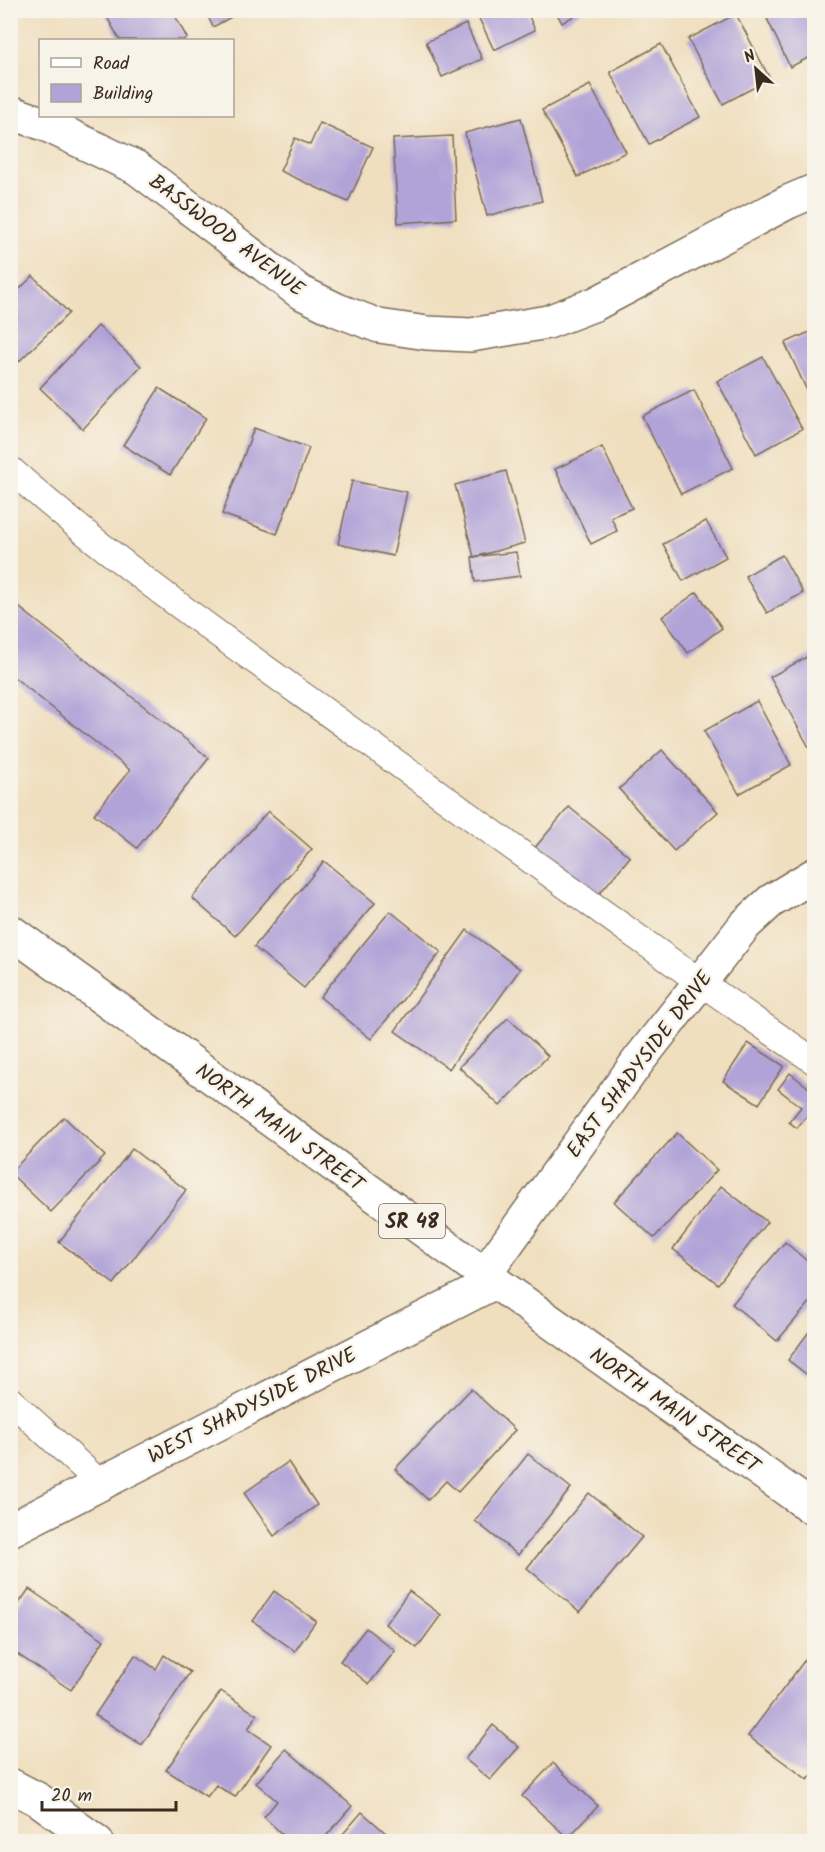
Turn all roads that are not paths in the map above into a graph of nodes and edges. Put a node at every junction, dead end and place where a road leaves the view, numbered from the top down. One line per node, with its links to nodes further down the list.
1 (10, 112): 2 (street, BASSWOOD AVENUE)
2 (814, 191)
3 (10, 468): 6 (lane)
4 (814, 876): 6 (street, EAST SHADYSIDE DRIVE)
5 (10, 931): 8 (street, NORTH MAIN STREET / SR 48)
6 (699, 983): 7 (lane); 8 (street, EAST SHADYSIDE DRIVE)
7 (814, 1061)
8 (490, 1278): 10 (street, WEST SHADYSIDE DRIVE); 11 (street, NORTH MAIN STREET / SR 48)
9 (10, 1400): 10 (lane)
10 (100, 1483): 12 (street, WEST SHADYSIDE DRIVE)
11 (814, 1509)
12 (10, 1530)
13 (10, 1785): 14 (street)
14 (97, 1842)

